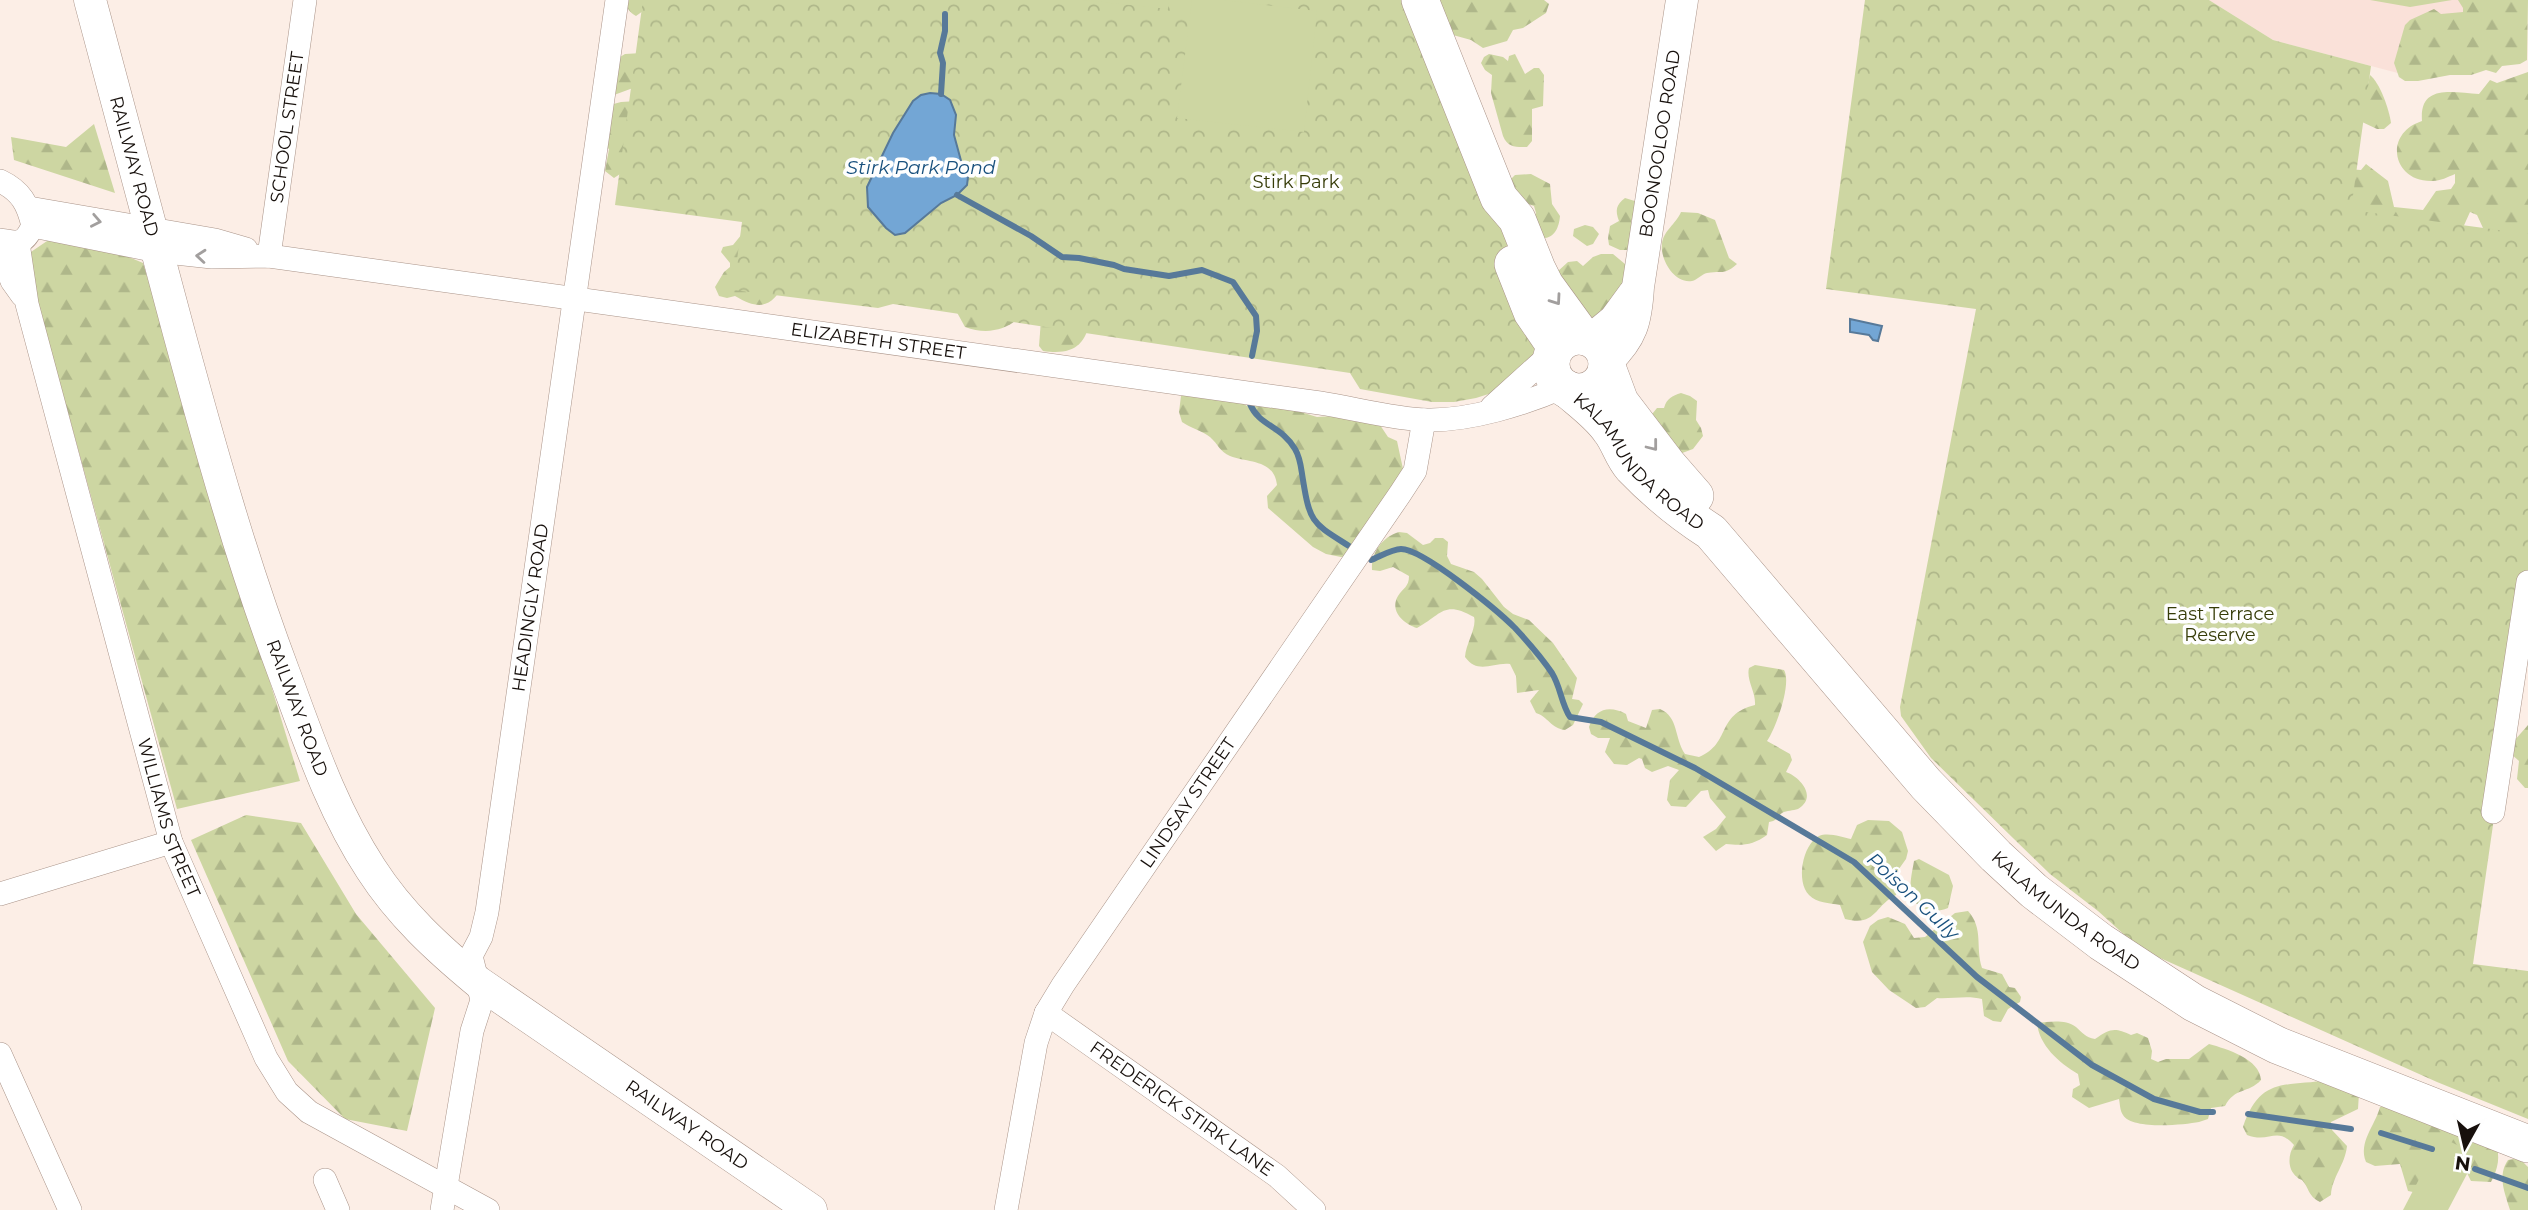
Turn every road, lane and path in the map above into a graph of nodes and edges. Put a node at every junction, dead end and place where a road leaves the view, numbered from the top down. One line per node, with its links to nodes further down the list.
1 (90, 0): 8 (street, RAILWAY ROAD)
2 (305, 0): 9 (street, SCHOOL STREET)
3 (617, 0): 10 (street, HEADINGLY ROAD)
4 (1420, 0): 11 (main road, KALAMUNDA ROAD)
5 (1682, 0): 11 (street, BOONOOLOO ROAD)
6 (0, 181): 7 (street)
7 (16, 234): 8 (street, ELIZABETH STREET); 18 (street, WILLIAMS STREET)
8 (153, 240): 9 (street, ELIZABETH STREET); 20 (street, RAILWAY ROAD)
9 (269, 256): 10 (street, ELIZABETH STREET)
10 (575, 297): 14 (street, ELIZABETH STREET); 20 (street, HEADINGLY ROAD)
11 (1583, 350): 12 (main road); 12 (main road); 13 (street, ELIZABETH STREET); 15 (main road, KALAMUNDA ROAD, one-way to 15)
12 (1565, 388): 13 (street, ELIZABETH STREET); 15 (main road, KALAMUNDA ROAD)
13 (1487, 411): 14 (street, ELIZABETH STREET)
14 (1424, 420): 21 (street, LINDSAY STREET)
15 (1711, 532): 23 (main road, KALAMUNDA ROAD)
16 (2528, 582): 17 (street)
17 (2493, 812)
18 (172, 842): 19 (street); 25 (street, WILLIAMS STREET)
19 (0, 894)
20 (478, 982): 25 (street, HEADINGLY ROAD); 30 (street, RAILWAY ROAD)
21 (1046, 1013): 31 (street, LINDSAY STREET); 32 (street, FREDERICK STIRK LANE)
22 (0, 1054): 26 (street)
23 (2528, 1144)
24 (325, 1180): 27 (street)
25 (446, 1187): 28 (street, HEADINGLY ROAD); 29 (street, WILLIAMS STREET)
26 (70, 1210)
27 (338, 1210)
28 (442, 1210)
29 (488, 1210)
30 (811, 1210)
31 (1006, 1210)
32 (1314, 1210)

